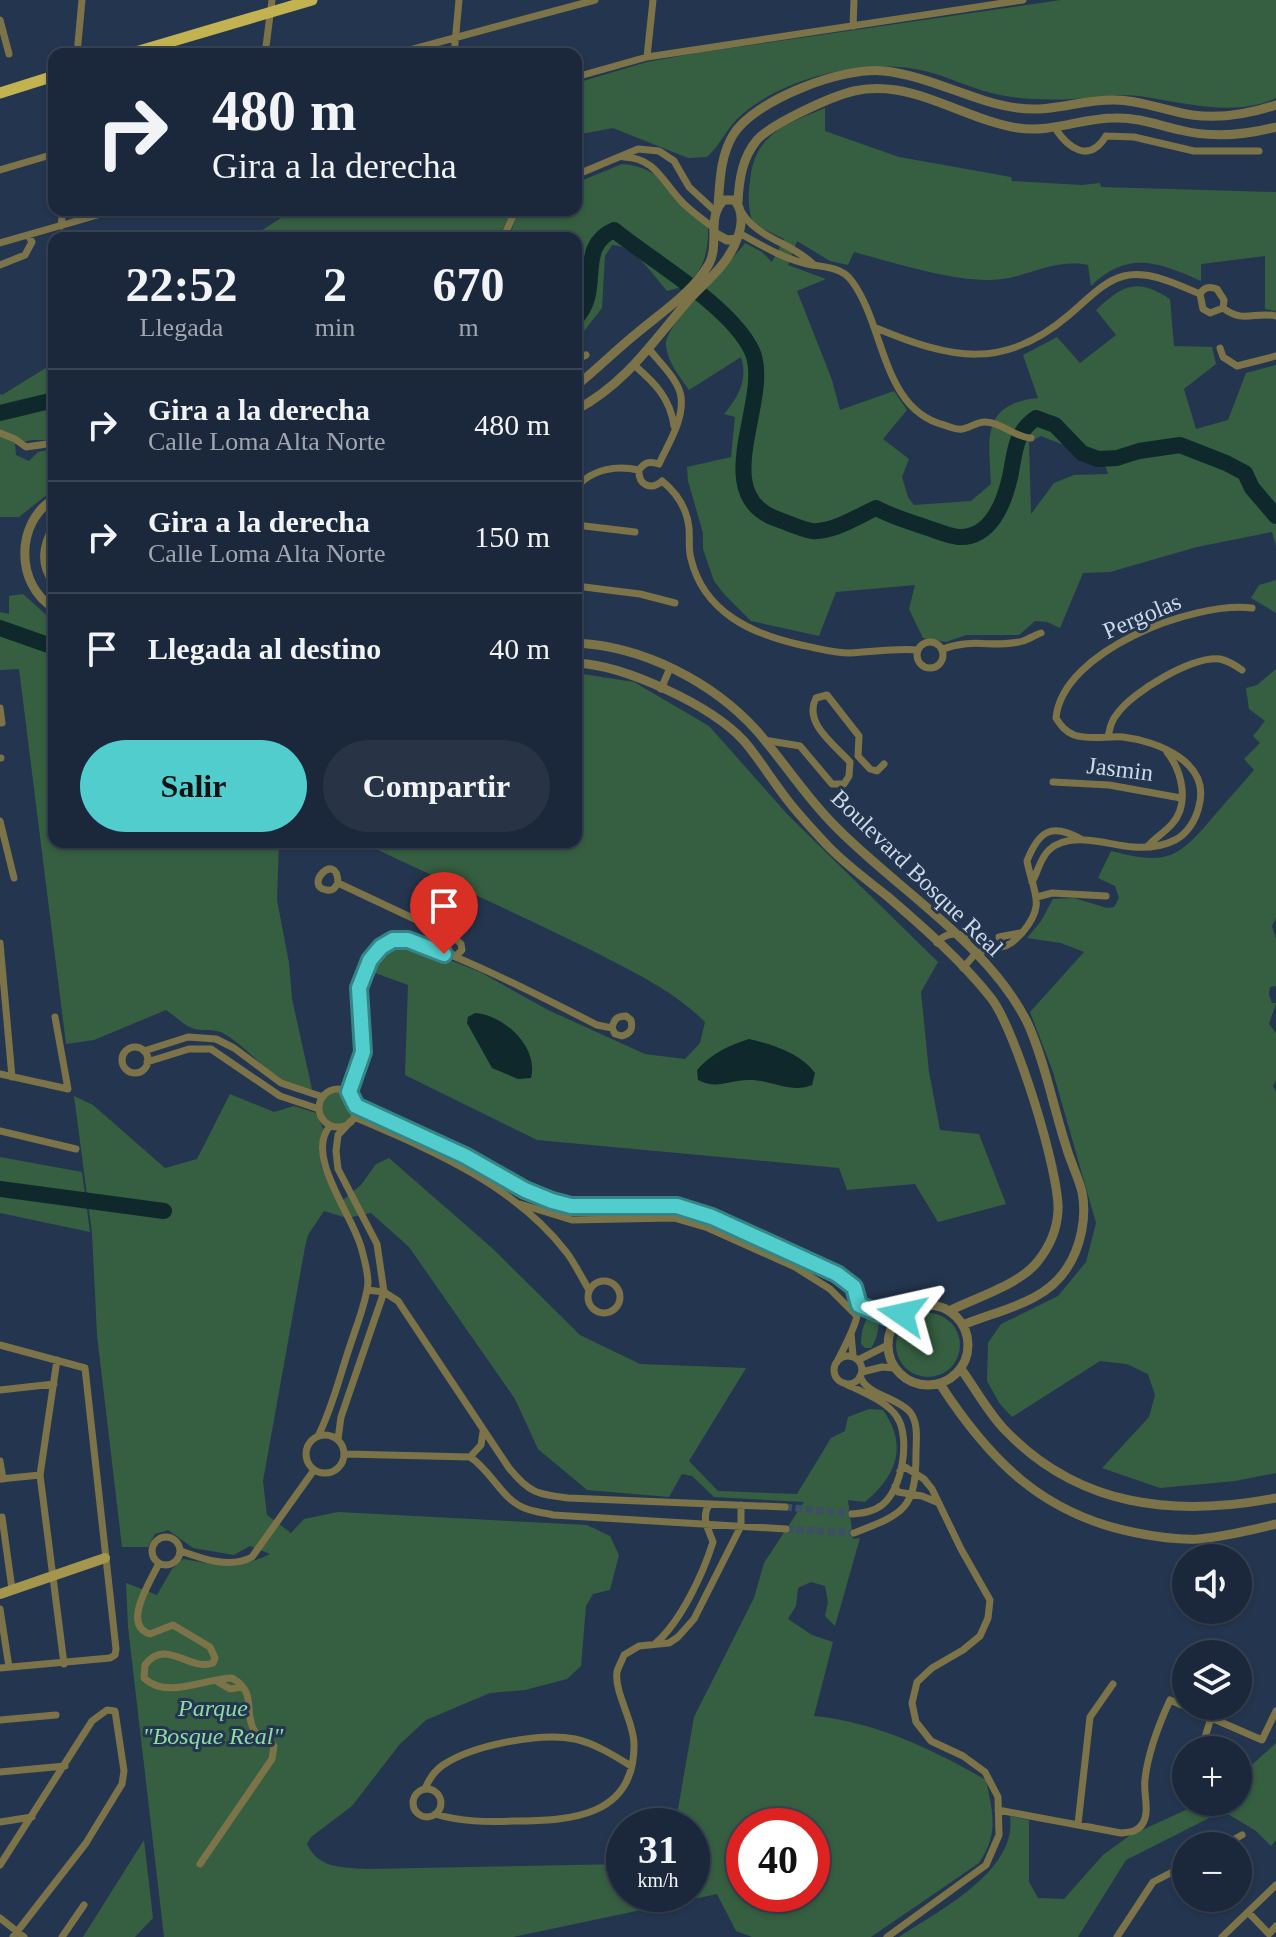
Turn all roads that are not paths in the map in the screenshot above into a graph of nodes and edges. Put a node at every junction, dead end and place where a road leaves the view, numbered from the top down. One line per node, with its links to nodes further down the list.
1 (82, 0): 12 (street)
2 (312, 0): 8 (main road)
3 (459, 0): 11 (street)
4 (595, 0): 11 (street)
5 (653, 0): 18 (street)
6 (854, 0): 10 (street)
7 (1023, 0): 10 (street)
8 (271, 6): 13 (main road); 14 (street)
9 (0, 20): 17 (street)
10 (853, 26): 18 (street)
11 (455, 37): 15 (street); 16 (street)
12 (78, 48)
13 (147, 48)
14 (266, 48)
15 (416, 48)
16 (454, 48)
17 (9, 54)
18 (647, 57): 19 (street)
19 (582, 75)
20 (48, 78): 21 (main road)
21 (0, 93)
22 (1276, 105): 35 (street)
23 (1102, 119): 24 (street); 25 (street); 26 (street)
24 (1276, 127)
25 (1055, 128): 26 (street); 34 (street)
26 (1106, 136): 27 (street)
27 (1259, 151)
28 (48, 156): 30 (street)
29 (624, 157): 31 (street); 32 (street); 33 (street)
30 (0, 170)
31 (582, 173)
32 (689, 187): 33 (street); 35 (street)
33 (678, 197): 39 (street)
34 (739, 206): 35 (street); 41 (street); 44 (street)
35 (717, 209): 39 (street)
36 (62, 216): 38 (street)
37 (95, 216): 38 (street)
38 (61, 226): 40 (street)
39 (715, 231): 41 (street); 45 (street)
40 (28, 235): 42 (street); 43 (street)
41 (738, 236): 44 (street); 45 (street)
42 (0, 243)
43 (0, 265)
44 (814, 265): 50 (street)
45 (711, 268): 47 (street)
46 (1200, 294): 48 (street); 48 (street); 50 (street)
47 (682, 302): 52 (street); 58 (street)
48 (1223, 308): 49 (street)
49 (1276, 316)
50 (876, 328): 63 (street)
51 (1220, 348): 54 (street)
52 (649, 349): 56 (street); 57 (street)
53 (586, 355): 55 (street)
54 (1276, 356)
55 (582, 357)
56 (634, 365): 59 (street); 60 (street)
57 (671, 378): 59 (street); 61 (street)
58 (582, 381)
59 (659, 388): 61 (street)
60 (582, 407)
61 (674, 432): 65 (street)
62 (0, 433): 64 (street)
63 (1027, 438)
64 (48, 444)
65 (659, 464): 66 (street); 67 (street)
66 (639, 470): 67 (street); 68 (street)
67 (662, 481): 81 (street)
68 (582, 482)
69 (48, 503): 75 (street)
70 (582, 526): 71 (street)
71 (635, 532)
72 (48, 540): 73 (street)
73 (48, 572)
74 (582, 587): 76 (street)
75 (48, 603)
76 (675, 603)
77 (1252, 608): 88 (street, Pergolas)
78 (1041, 633): 80 (street)
79 (582, 644): 83 (street, Boulevard Bosque Real)
80 (943, 649): 81 (street); 81 (street)
81 (918, 650)
82 (582, 664): 85 (street, Boulevard Bosque Real)
83 (670, 668): 85 (street); 89 (street, Boulevard Bosque Real)
84 (1242, 670): 88 (street)
85 (661, 689): 110 (street, Boulevard Bosque Real)
86 (0, 708): 87 (street)
87 (1, 723)
88 (1108, 737): 91 (street, Pergolas)
89 (764, 740): 90 (street); 92 (street, Boulevard Bosque Real)
90 (787, 746): 92 (street); 93 (street)
91 (1165, 749): 95 (street); 99 (street, Pergolas)
92 (781, 760): 105 (street, Boulevard Bosque Real)
93 (884, 764)
94 (1053, 782): 95 (street, Jasmin)
95 (1181, 798): 99 (street)
96 (0, 821): 98 (street)
97 (1083, 840): 99 (street, Pergolas); 101 (street, Pergolas); 101 (street, Pergolas)
98 (2, 845): 100 (street)
99 (1146, 847)
100 (14, 878)
101 (1032, 882): 104 (street, Pergolas)
102 (338, 883): 113 (street)
103 (1106, 896): 104 (street)
104 (1037, 897): 106 (street)
105 (953, 932): 108 (street); 110 (street); 114 (street, Boulevard Bosque Real)
106 (1022, 933): 107 (street); 111 (street)
107 (999, 937)
108 (987, 939)
109 (0, 943): 121 (street)
110 (937, 943): 115 (street, Boulevard Bosque Real)
111 (1001, 947)
112 (989, 949): 114 (street)
113 (444, 954): 117 (street); 122 (street)
114 (975, 954): 115 (street); 142 (street, Boulevard Bosque Real)
115 (963, 968): 139 (street, Boulevard Bosque Real)
116 (55, 1017): 121 (street)
117 (612, 1028)
118 (144, 1051): 119 (street); 119 (street); 123 (street)
119 (147, 1062): 125 (street)
120 (0, 1074): 121 (street)
121 (12, 1077)
122 (349, 1092): 123 (street); 124 (street)
123 (323, 1097): 125 (street)
124 (356, 1106): 126 (street); 130 (street)
125 (319, 1109): 127 (street)
126 (352, 1119): 127 (street); 131 (street); 136 (street)
127 (330, 1126): 134 (street)
128 (0, 1131): 129 (street)
129 (76, 1149)
130 (525, 1190): 131 (street); 132 (street)
131 (520, 1204): 133 (street); 135 (street)
132 (809, 1261): 133 (street); 138 (street)
133 (802, 1273): 137 (street)
134 (367, 1290): 136 (street); 157 (street)
135 (589, 1290): 135 (street)
136 (384, 1292): 156 (street); 158 (street)
137 (847, 1304): 138 (street); 140 (street)
138 (859, 1305): 140 (street); 141 (street)
139 (949, 1311): 141 (street); 142 (street)
140 (856, 1315): 143 (street)
141 (895, 1320): 145 (street)
142 (963, 1325): 150 (street)
143 (851, 1333): 146 (street); 148 (street)
144 (0, 1345): 147 (street)
145 (886, 1346): 146 (street); 149 (street)
146 (856, 1358): 148 (street); 151 (street)
147 (57, 1360): 153 (street); 182 (street)
148 (837, 1362): 152 (street)
149 (894, 1368): 151 (street); 154 (street)
150 (961, 1369): 154 (street); 169 (street)
151 (861, 1374): 152 (street); 164 (street)
152 (844, 1383): 163 (street)
153 (54, 1384): 155 (street); 165 (street)
154 (940, 1384): 177 (street)
155 (0, 1390)
156 (483, 1431): 160 (street); 170 (street)
157 (318, 1436): 158 (street); 162 (street)
158 (338, 1439): 159 (street)
159 (345, 1454): 160 (street); 162 (street)
160 (470, 1457): 176 (street)
161 (0, 1461): 166 (street)
162 (314, 1470): 181 (street)
163 (900, 1471): 164 (street); 167 (street)
164 (917, 1473): 168 (street); 172 (street)
165 (40, 1475): 166 (street); 184 (street)
166 (2, 1479)
167 (895, 1486): 168 (street); 174 (street)
168 (913, 1494): 172 (street); 180 (street)
169 (1276, 1498)
170 (709, 1504): 171 (street); 176 (street)
171 (741, 1505): 173 (street); 178 (street)
172 (941, 1505): 201 (street)
173 (785, 1507)
174 (852, 1514)
175 (2, 1517): 185 (street)
176 (704, 1523): 178 (street); 188 (street)
177 (1276, 1524)
178 (741, 1526): 179 (street); 188 (street)
179 (786, 1529)
180 (854, 1533)
181 (181, 1551): 183 (street); 183 (street)
182 (105, 1558): 184 (main road); 189 (street)
183 (159, 1563): 206 (street)
184 (52, 1574): 185 (main road); 189 (street)
185 (12, 1589): 186 (main road)
186 (0, 1594)
187 (0, 1609): 190 (street)
188 (654, 1644): 198 (street)
189 (64, 1664): 190 (street)
190 (5, 1668)
191 (1113, 1684): 205 (street)
192 (1172, 1701): 205 (street)
193 (1276, 1711): 196 (street)
194 (56, 1715): 195 (street)
195 (0, 1720)
196 (1216, 1720)
197 (66, 1766): 199 (street); 203 (street); 215 (street)
198 (631, 1766): 200 (street); 202 (street)
199 (0, 1772)
200 (425, 1789): 202 (street); 202 (street)
201 (998, 1810): 205 (street); 217 (street)
202 (435, 1814)
203 (32, 1817): 204 (street); 207 (street)
204 (0, 1822)
205 (1078, 1824)
206 (200, 1864)
207 (0, 1865)
208 (1172, 1872): 218 (street)
209 (1276, 1885): 211 (street)
210 (84, 1905): 216 (street)
211 (1252, 1908)
212 (1248, 1912): 214 (street); 219 (street)
213 (0, 1918): 215 (street)
214 (1276, 1926)
215 (18, 1935)
216 (62, 1937)
217 (887, 1937)
218 (1117, 1937)
219 (1222, 1937)

